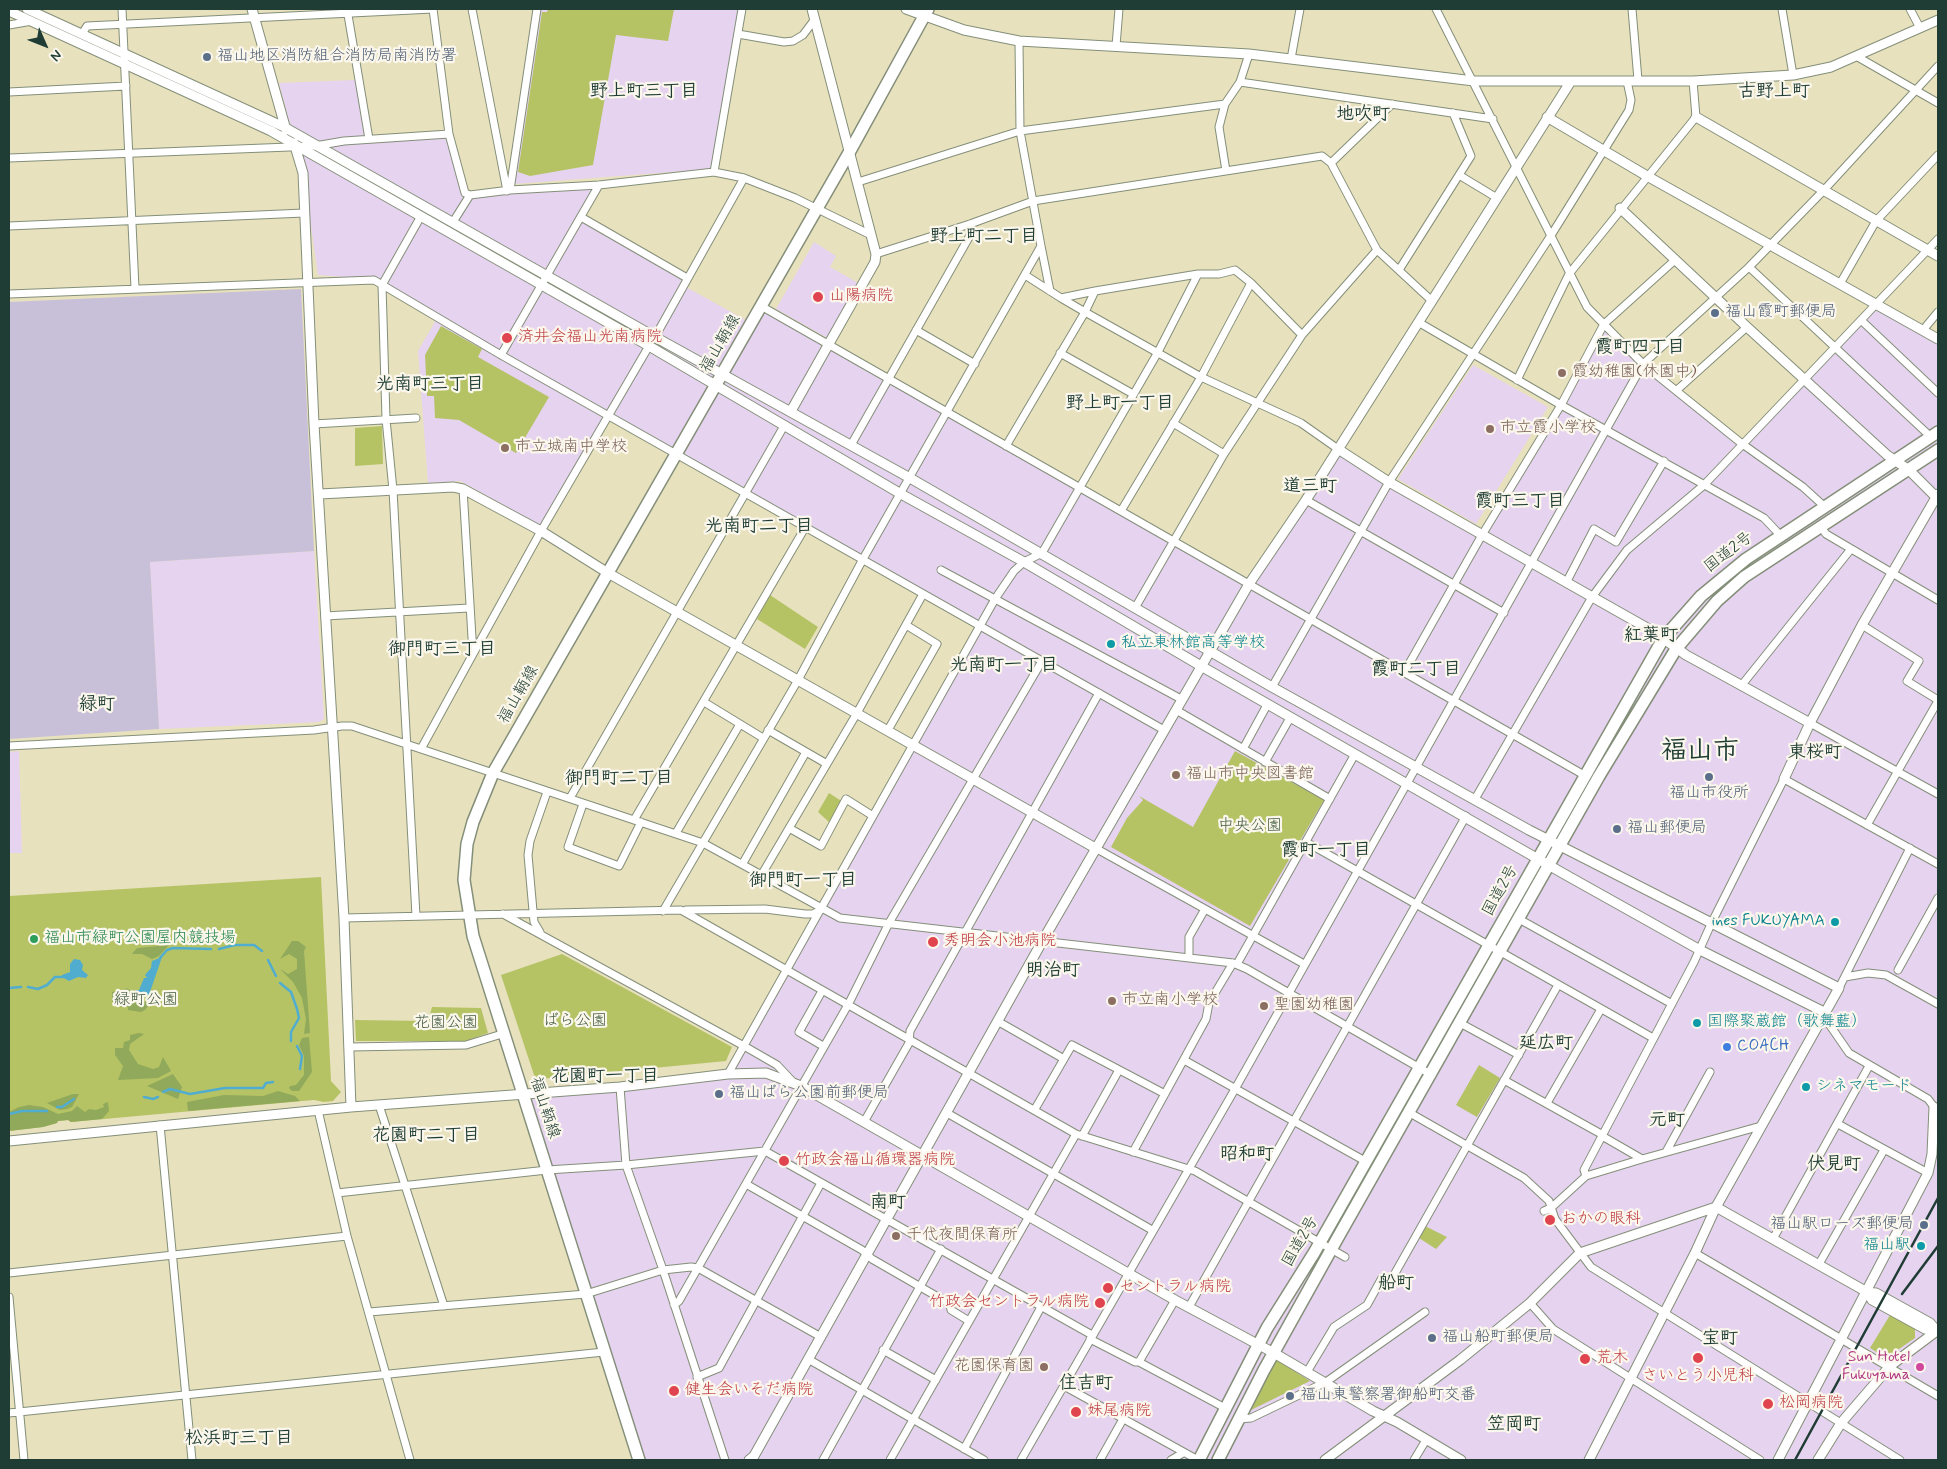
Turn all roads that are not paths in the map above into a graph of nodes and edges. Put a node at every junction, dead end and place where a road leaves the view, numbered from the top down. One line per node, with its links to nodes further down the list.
1 (27, 9): 25 (street)
2 (122, 9): 22 (street)
3 (433, 9): 16 (street); 54 (street)
4 (472, 9): 72 (street)
5 (537, 9): 72 (street)
6 (742, 9): 26 (street)
7 (812, 9): 19 (street)
8 (906, 9): 18 (street)
9 (1119, 9): 28 (street)
10 (1300, 9): 32 (street)
11 (1436, 9): 38 (street)
12 (1632, 9): 37 (street)
13 (1782, 9): 35 (street)
14 (1910, 9): 24 (street)
15 (9, 10): 21 (street)
16 (347, 11): 17 (street); 55 (street)
17 (253, 13): 22 (street); 52 (street)
18 (927, 13): 27 (street); 59 (main road, 福山鞆線)
19 (815, 19): 26 (street); 59 (street)
20 (1938, 20): 24 (street)
21 (33, 21): 23 (street); 33 (street)
22 (123, 24): 25 (street); 29 (street)
23 (9, 25)
24 (1920, 28): 31 (street)
25 (82, 34): 29 (street)
26 (738, 34): 66 (street)
27 (1019, 41): 28 (street); 53 (street)
28 (1116, 46): 30 (street)
29 (125, 53): 33 (street); 52 (street)
30 (1249, 54): 32 (street); 41 (street)
31 (1856, 56): 35 (street); 43 (street)
32 (1291, 59): 38 (street)
33 (125, 64): 42 (street); 56 (street)
34 (1938, 66): 43 (street)
35 (1793, 75): 40 (street)
36 (1627, 80): 37 (street); 39 (street); 58 (street)
37 (1638, 80): 40 (street)
38 (1474, 81): 39 (street); 51 (street)
39 (1571, 81): 49 (street)
40 (1693, 81): 50 (street)
41 (1240, 82): 46 (street); 47 (street)
42 (126, 86): 44 (street); 60 (street)
43 (1915, 89): 45 (street); 73 (street)
44 (9, 92)
45 (1938, 103)
46 (1225, 104): 53 (street); 65 (street)
47 (1392, 104): 48 (street); 63 (street)
48 (1453, 113): 51 (street); 67 (street)
49 (1547, 117): 58 (street); 64 (street)
50 (1696, 117): 68 (street); 73 (street)
51 (1493, 119): 64 (street)
52 (284, 127): 56 (street); 57 (street)
53 (1020, 131): 70 (street); 76 (street)
54 (449, 134): 55 (street); 74 (street)
55 (369, 139): 57 (street)
56 (295, 146): 57 (street); 60 (street); 79 (street); 80 (street)
57 (316, 146): 84 (street)
58 (1604, 149): 68 (street); 88 (street)
59 (850, 151): 70 (street); 78 (main road, 福山鞆線)
60 (130, 153): 62 (street); 82 (street)
61 (1938, 155): 83 (street)
62 (9, 158)
63 (1331, 163): 65 (street); 92 (street)
64 (1516, 169): 75 (street); 88 (street)
65 (1226, 171): 76 (street)
66 (714, 172): 69 (street); 71 (street)
67 (1459, 175): 75 (street); 98 (street)
68 (1647, 176): 77 (street); 90 (street)
69 (744, 178): 78 (street); 103 (street)
70 (858, 182): 87 (street)
71 (599, 185): 72 (street); 81 (street)
72 (508, 190): 74 (street)
73 (1824, 190): 83 (street); 90 (street)
74 (470, 195): 84 (street)
75 (1497, 198): 115 (street)
76 (1033, 201): 85 (street); 91 (street)
77 (1620, 208): 96 (street); 100 (street)
78 (816, 209): 87 (street); 117 (main road, 福山鞆線)
79 (304, 213): 82 (street); 104 (street)
80 (421, 216): 107 (street); 108 (street)
81 (581, 217): 102 (street); 103 (street)
82 (132, 221): 86 (street); 109 (street)
83 (1876, 221): 93 (street); 105 (street)
84 (453, 222): 102 (street)
85 (970, 224): 94 (street); 124 (street)
86 (9, 226)
87 (871, 236): 94 (street)
88 (1550, 236): 100 (street); 134 (street)
89 (1938, 240): 93 (street)
90 (1771, 244): 97 (street); 105 (street)
91 (1041, 246): 101 (street); 110 (street)
92 (1377, 250): 98 (street); 126 (street)
93 (1928, 250): 95 (street); 116 (street)
94 (876, 254): 129 (street)
95 (1938, 256)
96 (1675, 260): 114 (street); 122 (street)
97 (1749, 267): 114 (street); 131 (street)
98 (1398, 270): 115 (street)
99 (1198, 274): 106 (street); 111 (street); 132 (street)
100 (1569, 274): 122 (street); 142 (street)
101 (1024, 275): 110 (street); 136 (street)
102 (548, 277): 108 (street); 127 (street)
103 (687, 278): 127 (street)
104 (308, 281): 107 (street); 109 (street); 155 (street)
105 (1841, 282): 116 (street)
106 (1251, 283): 126 (street); 139 (street)
107 (382, 286): 135 (street); 153 (street)
108 (543, 286): 130 (street); 135 (street)
109 (134, 288): 112 (street)
110 (1050, 291): 113 (street)
111 (1095, 291): 113 (street); 118 (street)
112 (9, 294)
113 (1061, 298): 118 (street)
114 (1716, 298): 123 (street); 137 (street)
115 (1432, 301): 121 (street)
116 (1877, 304): 120 (street); 125 (street)
117 (762, 306): 129 (street); 138 (main road, 福山鞆線)
118 (1085, 312): 132 (street); 133 (street)
119 (1938, 312): 125 (street)
120 (1862, 321): 131 (street); 145 (street)
121 (1418, 322): 134 (street); 162 (street)
122 (1604, 324): 137 (street); 148 (street)
123 (1747, 327): 141 (street); 144 (street)
124 (916, 330): 136 (street); 140 (street)
125 (1923, 330): 128 (street)
126 (1302, 335): 147 (street)
127 (655, 337): 138 (street)
128 (1938, 339)
129 (828, 344): 140 (street); 149 (street)
130 (649, 346): 143 (street); 151 (street)
131 (1835, 346): 141 (street); 158 (street)
132 (1158, 352): 139 (street); 146 (street)
133 (1060, 353): 146 (street); 161 (street)
134 (1473, 354): 142 (street); 170 (street)
135 (501, 355): 151 (street)
136 (975, 364): 150 (street)
137 (1643, 364): 144 (street); 157 (street)
138 (722, 374): 143 (main road, 福山鞆線); 149 (street)
139 (1200, 377): 147 (street); 154 (street)
140 (889, 378): 150 (street); 160 (street)
141 (1804, 378): 159 (street); 167 (street)
142 (1517, 380): 148 (street)
143 (715, 387): 156 (street); 164 (main road, 福山鞆線)
144 (1677, 390): 159 (street)
145 (1938, 393)
146 (1133, 394): 172 (street)
147 (1257, 404): 162 (street); 165 (street)
148 (1561, 406): 157 (street); 186 (street)
149 (791, 411): 160 (street)
150 (947, 412): 161 (street); 169 (street)
151 (607, 415): 164 (street); 184 (street)
152 (416, 418): 153 (street)
153 (386, 419): 155 (street); 174 (street)
154 (1173, 423): 165 (street); 181 (street)
155 (314, 424): 176 (street)
156 (784, 426): 175 (street); 177 (street)
157 (1608, 430): 166 (street); 193 (street)
158 (1935, 434): 167 (main road, 国道2号)
159 (1741, 443): 171 (street); 180 (street)
160 (851, 445): 169 (street)
161 (1006, 446): 172 (street)
162 (1338, 449): 170 (street); 179 (street)
163 (1938, 450): 168 (main road, 国道2号)
164 (677, 453): 175 (street); 195 (main road, 福山鞆線)
165 (1224, 454): 188 (street)
166 (1664, 460): 171 (street); 197 (street)
167 (1896, 461): 168 (street); 180 (main road, 国道2号)
168 (1909, 470): 178 (street); 183 (main road, 国道2号)
169 (910, 478): 177 (street); 190 (street)
170 (1390, 482): 185 (street); 186 (street)
171 (1704, 484): 187 (street); 201 (street)
172 (1080, 488): 181 (street); 190 (street)
173 (463, 489): 174 (street); 184 (street); 204 (street)
174 (393, 490): 176 (street); 207 (street)
175 (746, 492): 182 (street); 206 (street)
176 (320, 494): 209 (street)
177 (901, 494): 191 (street); 192 (street)
178 (1938, 497): 196 (street)
179 (1306, 500): 185 (street); 198 (street)
180 (1825, 507): 187 (main road, 国道2号)
181 (1121, 511): 188 (street)
182 (806, 526): 191 (street); 215 (street)
183 (1821, 527): 189 (street); 216 (main road, 国道2号)
184 (541, 531): 195 (street); 218 (street)
185 (1359, 532): 199 (street); 210 (street)
186 (1482, 535): 193 (street); 199 (street)
187 (1781, 536): 214 (main road, 国道2号)
188 (1174, 542): 198 (street); 205 (street)
189 (1851, 550): 196 (street); 223 (street)
190 (1042, 553): 192 (street); 205 (street)
191 (863, 559): 200 (street); 222 (street)
192 (1024, 562): 202 (street); 220 (street)
193 (1533, 564): 197 (street); 208 (street)
194 (941, 570): 202 (street)
195 (608, 573): 206 (street); 253 (main road, 福山鞆線)
196 (1893, 573): 203 (street); 212 (street)
197 (1566, 583): 201 (street)
198 (1249, 584): 210 (street); 217 (street)
199 (1453, 586): 208 (street); 221 (street)
200 (923, 594): 211 (street); 213 (street)
201 (1592, 597): 214 (street); 240 (street)
202 (995, 599): 213 (street); 226 (street)
203 (1938, 600)
204 (469, 608): 207 (street); 218 (street)
205 (1135, 608): 217 (street)
206 (678, 611): 215 (street); 260 (street)
207 (399, 613): 209 (street); 242 (street)
208 (1504, 613): 227 (street)
209 (325, 616): 236 (street)
210 (1311, 618): 221 (street); 224 (street)
211 (906, 625): 232 (street); 238 (street)
212 (1862, 625): 228 (street); 234 (street)
213 (979, 626): 219 (street); 243 (street)
214 (1663, 639): 216 (street); 254 (main road, 国道2号)
215 (738, 645): 222 (street); 229 (street)
216 (1676, 649): 223 (street); 274 (main road, 国道2号)
217 (1209, 651): 220 (street); 224 (street)
218 (474, 654): 245 (street)
219 (1042, 661): 225 (street); 255 (street)
220 (1200, 666): 226 (street); 230 (street)
221 (1406, 672): 227 (street)
222 (798, 680): 232 (street); 237 (street)
223 (1741, 686): 234 (street)
224 (1272, 687): 251 (street)
225 (1099, 693): 239 (street); 264 (street)
226 (1181, 699): 231 (street)
227 (1454, 700): 240 (street); 251 (street)
228 (1938, 700): 252 (street)
229 (704, 702): 235 (street); 267 (street)
230 (1267, 705): 233 (street); 246 (street)
231 (1176, 710): 239 (street); 246 (street)
232 (857, 713): 238 (street); 250 (street)
233 (1290, 718): 248 (street); 249 (street)
234 (1810, 723): 252 (street); 256 (street)
235 (740, 724): 241 (street); 270 (street)
236 (332, 727): 242 (street); 244 (street); 293 (street)
237 (768, 730): 241 (street); 247 (street)
238 (888, 730): 243 (street)
239 (1164, 730): 276 (street)
240 (1512, 734): 254 (street); 262 (street)
241 (763, 738): 273 (street)
242 (406, 744): 245 (street); 292 (street)
243 (913, 744): 255 (street); 265 (street)
244 (9, 746)
245 (421, 749): 253 (street)
246 (1243, 749): 249 (street)
247 (806, 752): 250 (street); 278 (street)
248 (1355, 754): 257 (street); 261 (street)
249 (1264, 762): 261 (street)
250 (827, 764): 269 (street)
251 (1416, 765): 257 (street); 262 (street)
252 (1898, 772): 259 (street); 268 (street)
253 (493, 773): 258 (street); 291 (main road, 福山鞆線)
254 (1584, 775): 271 (main road, 国道2号)
255 (974, 779): 264 (street); 295 (street)
256 (1784, 779): 268 (street); 296 (street)
257 (1406, 784): 266 (street); 281 (street)
258 (547, 792): 260 (street); 289 (street)
259 (1938, 794)
260 (570, 798): 263 (street)
261 (1330, 799): 272 (street)
262 (1475, 799): 271 (street)
263 (584, 804): 267 (street); 267 (street)
264 (1033, 812): 276 (street); 298 (street)
265 (873, 816): 269 (street); 288 (street)
266 (1466, 816): 277 (street); 284 (street)
267 (638, 821): 270 (street)
268 (1868, 825): 275 (street)
269 (789, 828): 282 (street)
270 (676, 833): 273 (street)
271 (1548, 840): 274 (street); 277 (main road, 国道2号)
272 (1306, 842): 281 (street); 299 (street)
273 (703, 843): 278 (street); 286 (street)
274 (1561, 846): 280 (main road, 国道2号); 296 (street)
275 (1910, 848): 279 (street); 309 (street)
276 (1097, 849): 285 (street); 300 (street)
277 (1538, 858): 280 (street); 301 (main road, 国道2号)
278 (743, 863): 282 (street)
279 (1938, 864)
280 (1550, 865): 294 (main road, 国道2号); 302 (street)
281 (1356, 872): 284 (street); 306 (street)
282 (762, 874): 288 (street)
283 (1938, 898): 308 (street)
284 (1415, 906): 301 (street); 321 (street)
285 (1205, 909): 299 (street); 304 (street)
286 (663, 910): 287 (street); 289 (street)
287 (681, 910): 288 (street); 307 (street)
288 (821, 910): 295 (street); 307 (street)
289 (532, 912): 290 (street); 297 (street)
290 (500, 913): 291 (street); 297 (street)
291 (469, 914): 292 (street); 322 (main road, 福山鞆線)
292 (416, 916): 293 (street)
293 (344, 918): 327 (street)
294 (1519, 919): 303 (main road, 国道2号); 315 (street)
295 (889, 923): 298 (street); 314 (street)
296 (1711, 924): 302 (street); 311 (street)
297 (540, 932): 325 (street)
298 (966, 932): 300 (street); 323 (street)
299 (1253, 936): 305 (street); 306 (street)
300 (1043, 940): 304 (street); 319 (street)
301 (1489, 947): 303 (street); 332 (main road, 国道2号)
302 (1700, 950): 315 (street); 318 (street)
303 (1500, 953): 310 (street); 320 (main road, 国道2号)
304 (1189, 958): 305 (street)
305 (1235, 964): 313 (street); 330 (street)
306 (1304, 964): 313 (street)
307 (786, 970): 312 (street); 325 (street)
308 (1898, 970)
309 (1845, 977): 311 (street); 316 (street)
310 (1558, 985): 317 (street); 328 (street)
311 (1839, 988): 318 (street)
312 (822, 991): 314 (street); 326 (street)
313 (1289, 993): 321 (street); 341 (street)
314 (849, 1003): 323 (street); 326 (street)
315 (1672, 1004): 324 (street)
316 (1938, 1004)
317 (1601, 1009): 324 (street); 344 (street)
318 (1826, 1013): 331 (street); 356 (street)
319 (999, 1022): 329 (street); 335 (street)
320 (1460, 1023): 328 (street); 337 (main road, 国道2号)
321 (1348, 1026): 332 (street); 353 (street)
322 (502, 1034): 327 (street); 342 (main road, 福山鞆線)
323 (909, 1037): 335 (street); 352 (street)
324 (1653, 1038): 358 (street)
325 (744, 1046): 336 (street); 339 (street)
326 (823, 1046): 339 (street)
327 (350, 1047): 346 (street)
328 (1519, 1055): 338 (street)
329 (1064, 1059): 333 (street); 348 (street)
330 (1184, 1060): 341 (street); 343 (street)
331 (1869, 1066): 347 (street); 354 (street)
332 (1419, 1067): 337 (street); 367 (main road, 国道2号)
333 (1119, 1070): 343 (street); 357 (street)
334 (1710, 1072): 364 (street)
335 (970, 1073): 348 (street); 350 (street)
336 (728, 1074): 339 (street); 340 (street)
337 (1432, 1075): 351 (main road, 国道2号)
338 (1504, 1080): 344 (street); 360 (street)
339 (797, 1084): 352 (street); 362 (street)
340 (620, 1087): 342 (street); 368 (street)
341 (1235, 1089): 353 (street); 369 (street)
342 (522, 1094): 345 (street); 370 (main road, 福山鞆線)
343 (1165, 1094): 363 (street)
344 (1547, 1104): 358 (street)
345 (379, 1105): 346 (street); 376 (street)
346 (351, 1107): 349 (street)
347 (1934, 1107): 372 (street)
348 (1036, 1109): 357 (street)
349 (318, 1110): 355 (street); 377 (street)
350 (947, 1113): 365 (street); 371 (street)
351 (1410, 1113): 360 (street); 389 (main road, 国道2号)
352 (864, 1122): 365 (street)
353 (1294, 1122): 367 (street); 378 (street)
354 (1838, 1124): 361 (street); 386 (street)
355 (160, 1125): 359 (street); 392 (street)
356 (1761, 1126): 364 (street); 379 (street)
357 (1079, 1135): 363 (street); 371 (street)
358 (1602, 1136): 366 (street); 373 (street)
359 (9, 1141)
360 (1467, 1145): 380 (street); 402 (street)
361 (1884, 1150): 372 (street); 395 (street)
362 (765, 1151): 368 (street); 374 (street); 375 (street)
363 (1133, 1152): 369 (street)
364 (1666, 1152): 366 (street)
365 (923, 1155): 382 (street); 383 (street)
366 (1642, 1159): 373 (street)
367 (1365, 1161): 387 (main road, 国道2号)
368 (626, 1165): 370 (street); 397 (street)
369 (1188, 1169): 378 (street); 384 (street)
370 (546, 1170): 376 (street); 405 (main road, 福山鞆線)
371 (1054, 1173): 382 (street); 384 (street)
372 (1928, 1173): 404 (street)
373 (1586, 1176): 380 (street)
374 (821, 1183): 381 (street); 383 (street)
375 (746, 1184): 381 (street); 396 (street)
376 (406, 1185): 377 (street); 411 (street)
377 (338, 1193): 385 (street)
378 (1248, 1202): 387 (street); 413 (street)
379 (1716, 1207): 386 (street); 390 (street); 391 (street)
380 (1548, 1209): 390 (street)
381 (802, 1216): 393 (street); 407 (street)
382 (1028, 1216): 398 (street); 401 (street)
383 (887, 1219): 388 (street); 393 (street)
384 (1152, 1230): 398 (street)
385 (347, 1236): 392 (street); 414 (street)
386 (1773, 1238): 395 (street)
387 (1320, 1242): 389 (street); 422 (main road, 国道2号)
388 (942, 1249): 401 (street); 403 (street)
389 (1332, 1249): 394 (street); 425 (main road, 国道2号)
390 (1580, 1253): 409 (street); 416 (street)
391 (1696, 1253): 416 (street); 421 (street)
392 (172, 1254): 399 (street); 437 (street)
393 (867, 1255): 403 (street); 419 (street)
394 (1344, 1257)
395 (1818, 1264): 404 (street)
396 (698, 1268): 397 (street); 407 (street); 410 (street)
397 (663, 1270): 405 (street); 410 (street)
398 (1128, 1272): 408 (street); 420 (street)
399 (9, 1273)
400 (1382, 1278): 429 (street)
401 (993, 1279): 412 (street); 417 (street)
402 (1390, 1282)
403 (920, 1287): 417 (street); 423 (street)
404 (1867, 1292): 418 (street); 421 (street)
405 (586, 1294): 411 (street); 424 (main road, 福山鞆線)
406 (9, 1297): 441 (street)
407 (757, 1300): 419 (street); 431 (street)
408 (1175, 1300): 413 (street); 427 (street)
409 (1530, 1303): 432 (street); 443 (street)
410 (674, 1305): 431 (street)
411 (444, 1306): 414 (street)
412 (1041, 1307): 420 (street); 449 (street)
413 (1189, 1307): 422 (street)
414 (369, 1312): 430 (street)
415 (1425, 1312): 434 (street)
416 (1665, 1314): 432 (street); 439 (street)
417 (969, 1321): 433 (street)
418 (1938, 1331): 428 (street)
419 (821, 1337): 426 (street)
420 (1091, 1337): 427 (street); 435 (street)
421 (1842, 1338): 428 (street); 439 (street)
422 (1259, 1345): 425 (street); 440 (main road, 国道2号)
423 (883, 1350): 433 (street); 436 (street)
424 (604, 1352): 430 (street); 455 (main road, 福山鞆線)
425 (1274, 1352): 429 (street); 446 (main road, 国道2号)
426 (808, 1359): 436 (street); 451 (street)
427 (1139, 1362): 440 (street)
428 (1890, 1366): 438 (street); 447 (street)
429 (1307, 1372): 434 (street)
430 (386, 1373): 437 (street); 454 (street)
431 (697, 1377): 456 (street)
432 (1632, 1379): 468 (street); 469 (street)
433 (936, 1380): 445 (street)
434 (1326, 1382): 443 (street); 446 (street)
435 (1064, 1386): 444 (street); 460 (street)
436 (862, 1390): 445 (street); 457 (street)
437 (185, 1396): 441 (street); 453 (street)
438 (1938, 1396)
439 (1808, 1403): 447 (street); 470 (street)
440 (1227, 1409): 463 (main road, 国道2号)
441 (19, 1412): 442 (street); 452 (street)
442 (9, 1413)
443 (1385, 1417): 448 (street); 465 (street)
444 (1123, 1419): 450 (street); 461 (street)
445 (914, 1420): 449 (street); 458 (street)
446 (1239, 1420): 464 (main road, 国道2号)
447 (1841, 1424): 471 (street); 472 (street)
448 (1426, 1440): 466 (street); 467 (street)
449 (964, 1449): 459 (street)
450 (1183, 1453): 462 (street); 463 (street)
451 (754, 1459)
452 (24, 1460)
453 (192, 1460)
454 (410, 1460)
455 (639, 1460)
456 (725, 1460)
457 (823, 1460)
458 (890, 1460)
459 (984, 1460)
460 (1021, 1460)
461 (1100, 1460)
462 (1171, 1460)
463 (1198, 1460)
464 (1218, 1460)
465 (1325, 1460)
466 (1414, 1460)
467 (1461, 1460)
468 (1589, 1460)
469 (1760, 1460)
470 (1778, 1460)
471 (1818, 1460)
472 (1900, 1460)

